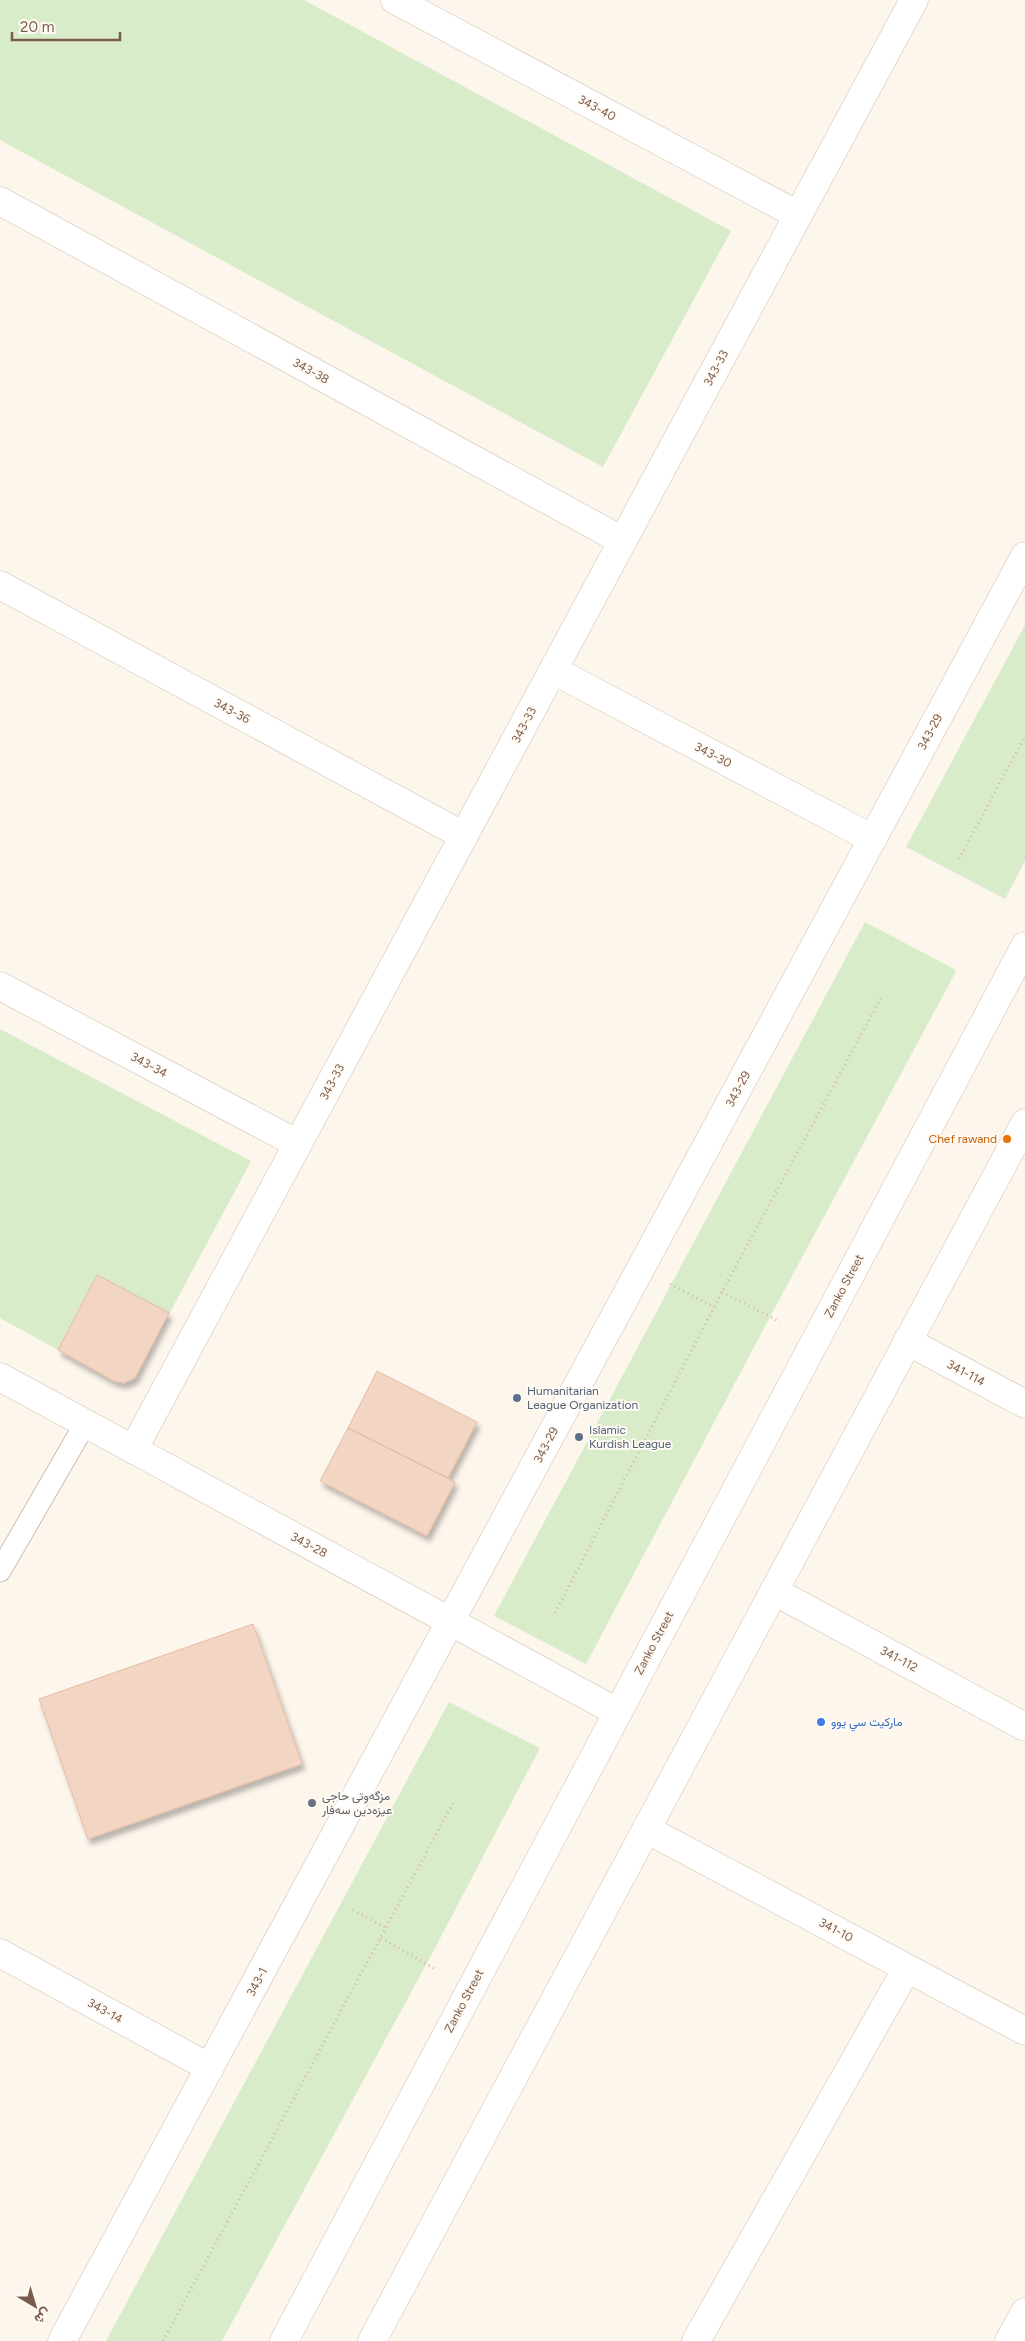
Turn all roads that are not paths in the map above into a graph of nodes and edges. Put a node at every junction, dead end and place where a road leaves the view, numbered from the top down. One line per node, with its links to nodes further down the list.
1 (395, 0): 4 (street, 343-40)
2 (914, 0): 4 (street, 343-33)
3 (0, 202): 5 (street, 343-38)
4 (798, 215): 5 (street, 343-33)
5 (623, 541): 8 (street, 343-33)
6 (1025, 556): 10 (street, 343-29)
7 (0, 585): 9 (street, 343-36)
8 (553, 670): 9 (street, 343-33); 10 (street, 343-30)
9 (464, 836): 14 (street, 343-33)
10 (872, 839): 22 (street, 343-29)
11 (1025, 946): 23 (street, Zanko Street)
12 (0, 986): 14 (street, 343-34)
13 (1025, 1123): 15 (street)
14 (298, 1144): 19 (street, 343-33)
15 (907, 1341): 17 (street, 341-114); 21 (street)
16 (0, 1378): 18 (street, 343-28)
17 (1025, 1404)
18 (85, 1424): 19 (street, 343-28); 20 (lane)
19 (133, 1450): 22 (street, 343-28)
20 (0, 1571)
21 (774, 1591): 24 (street, 341-112); 25 (street)
22 (451, 1622): 23 (street, 343-28); 29 (street, 343-1)
23 (617, 1712): 32 (street, Zanko Street)
24 (1025, 1727)
25 (646, 1829): 27 (street, 341-10); 33 (street)
26 (0, 1953): 29 (street, 343-14)
27 (907, 1968): 28 (street, 341-10); 34 (street)
28 (1025, 2031)
29 (210, 2068): 31 (street, 343-1)
30 (1025, 2312): 35 (street)
31 (62, 2341)
32 (284, 2341)
33 (372, 2341)
34 (696, 2341)
35 (1010, 2341)

